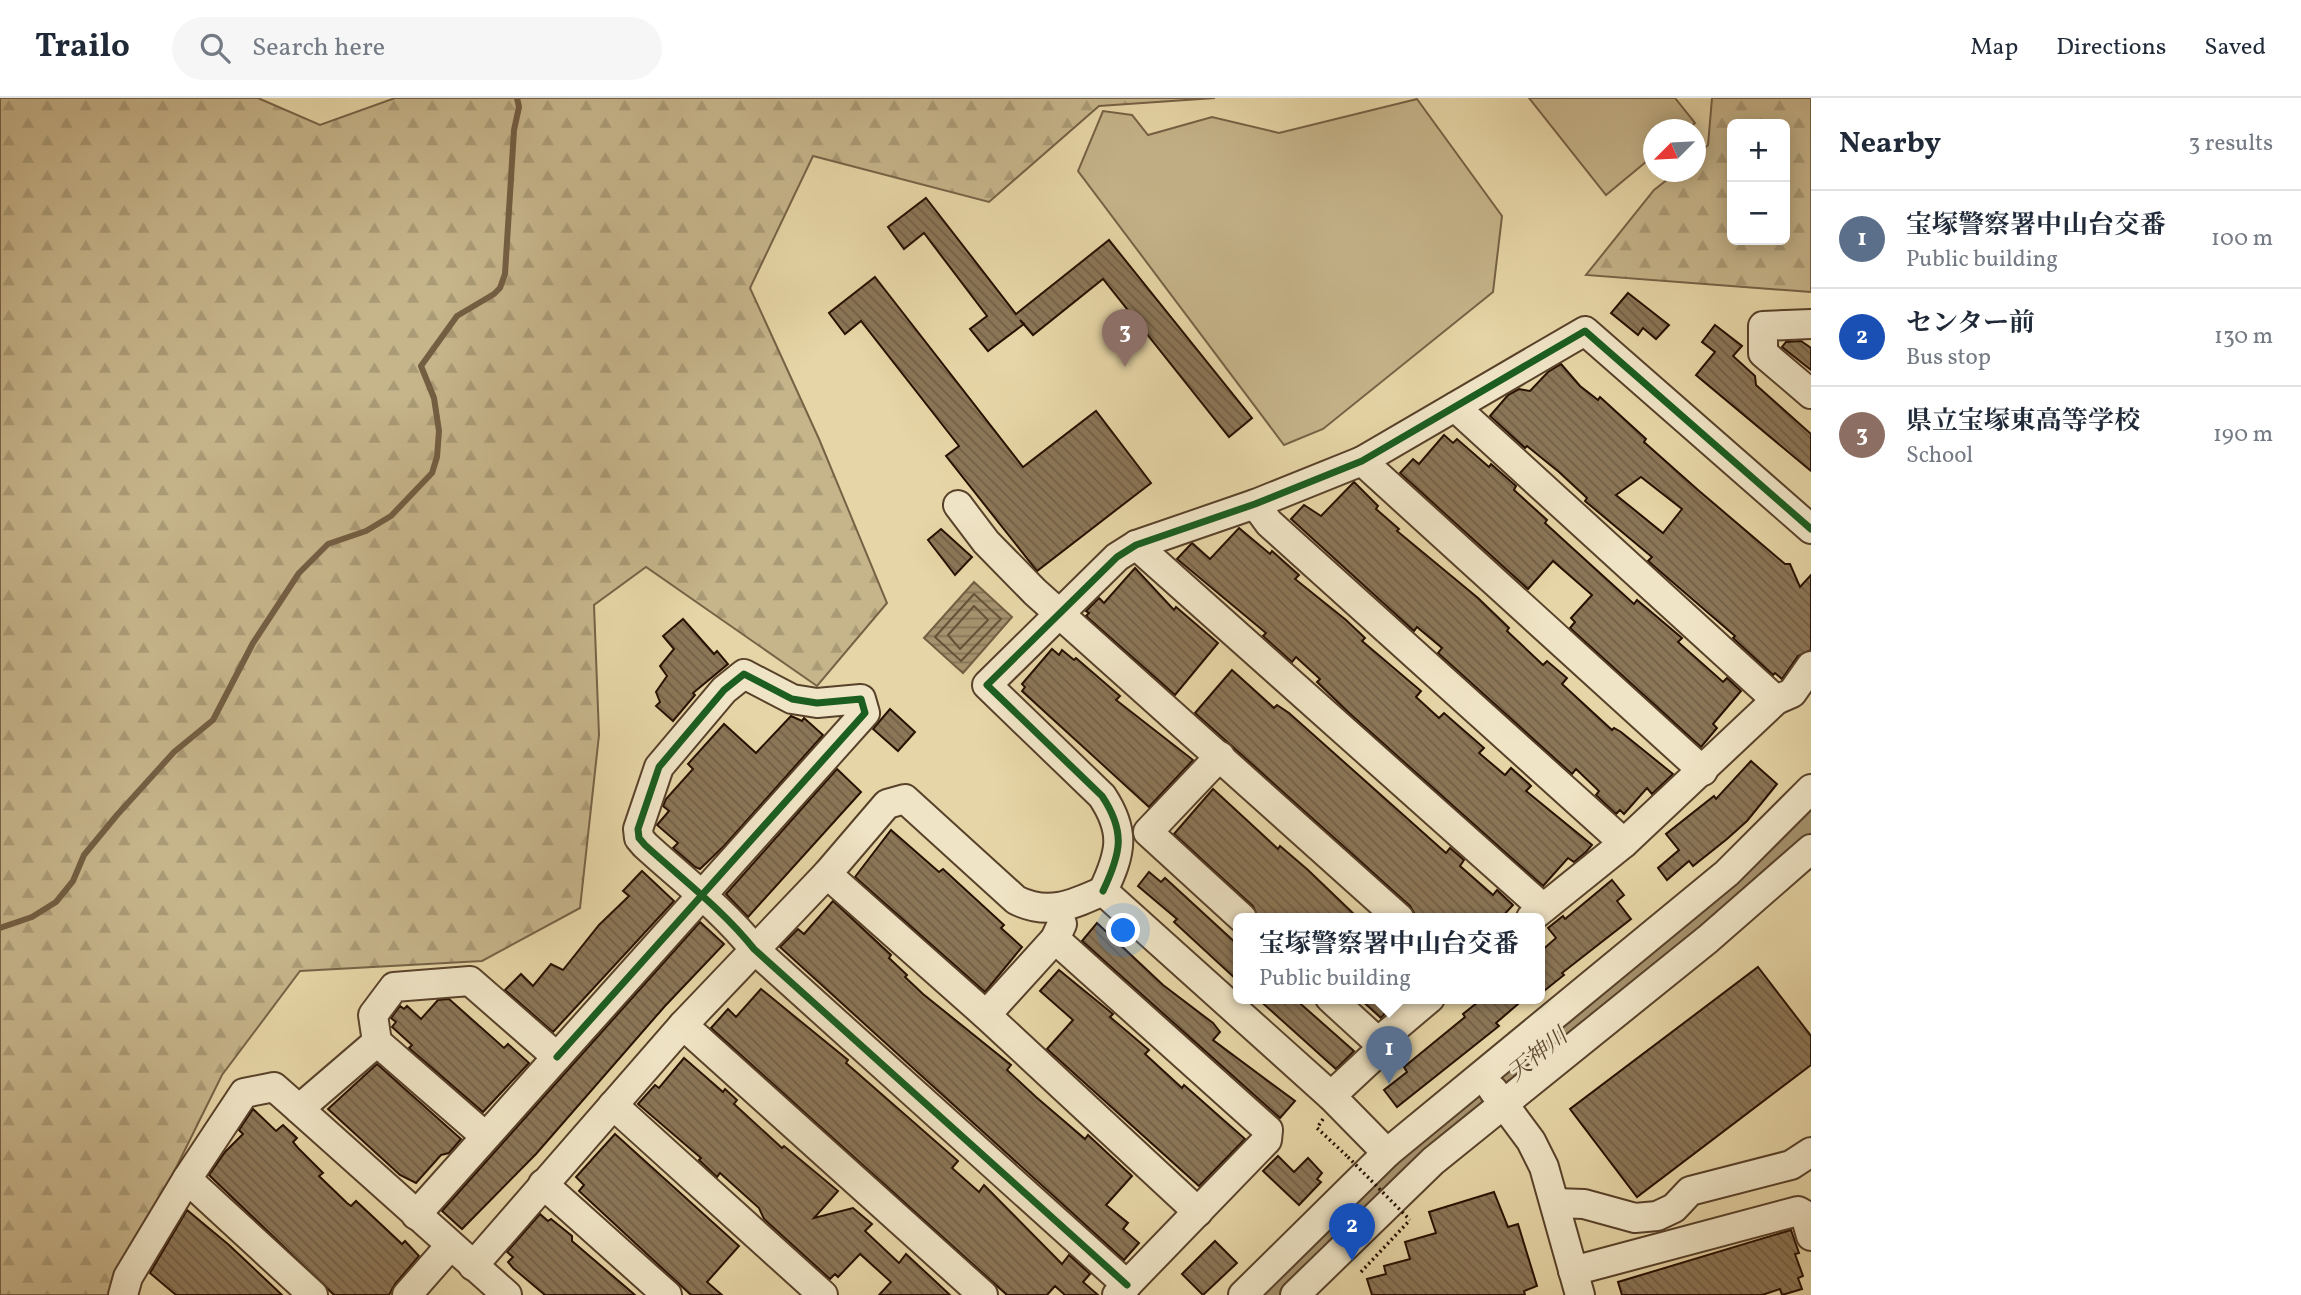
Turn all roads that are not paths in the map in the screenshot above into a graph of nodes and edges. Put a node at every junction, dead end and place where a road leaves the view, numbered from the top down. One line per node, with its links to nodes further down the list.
1 (1811, 324): 2 (street)
2 (1811, 394)
3 (1455, 407): 4 (street); 7 (street); 11 (street)
4 (1362, 461): 5 (street); 13 (street)
5 (1255, 504): 8 (street); 15 (street)
6 (958, 505): 9 (street)
7 (1811, 529)
8 (1136, 545): 9 (street); 24 (street)
9 (1058, 612): 12 (street); 18 (street)
10 (1811, 666): 11 (street)
11 (1776, 700): 13 (street)
12 (1220, 756): 22 (street); 23 (street)
13 (1703, 771): 15 (street)
14 (1811, 789): 21 (street)
15 (1624, 843): 24 (street)
16 (1811, 849): 26 (street)
17 (827, 874): 20 (street); 27 (street); 30 (street)
18 (1103, 891): 20 (street); 36 (street)
19 (700, 895): 19 (street); 27 (street); 34 (street)
20 (1069, 906): 25 (street)
21 (1685, 907): 26 (street); 35 (street)
22 (1237, 913)
23 (1393, 913)
24 (1537, 913)
25 (1055, 939): 30 (street); 45 (street)
26 (1708, 939): 35 (street)
27 (754, 949): 31 (street); 52 (street)
28 (1337, 1004): 33 (street)
29 (1423, 1004): 33 (street)
30 (986, 1015): 45 (street)
31 (683, 1025): 37 (street); 58 (street)
32 (377, 1042): 34 (street); 38 (street); 39 (street)
33 (1378, 1042): 36 (street)
34 (557, 1057): 39 (street)
35 (1493, 1089): 41 (street); 44 (street); 60 (street)
36 (1331, 1096): 41 (street)
37 (613, 1105): 43 (street); 57 (street)
38 (299, 1109): 42 (street); 46 (street)
39 (485, 1136): 46 (street)
40 (1811, 1152): 44 (street)
41 (1387, 1153): 59 (street)
42 (187, 1179): 51 (street); 53 (street)
43 (543, 1184): 49 (street); 56 (street)
44 (1555, 1203): 50 (street)
45 (1198, 1212): 52 (street)
46 (416, 1214): 48 (street)
47 (1811, 1236): 50 (street)
48 (450, 1246): 49 (street); 54 (street)
49 (473, 1266): 55 (street)
50 (1576, 1283)
51 (133, 1289)
52 (1122, 1290)
53 (313, 1295)
54 (407, 1295)
55 (507, 1295)
56 (667, 1295)
57 (822, 1295)
58 (983, 1295)
59 (1243, 1295)
60 (1295, 1295)

